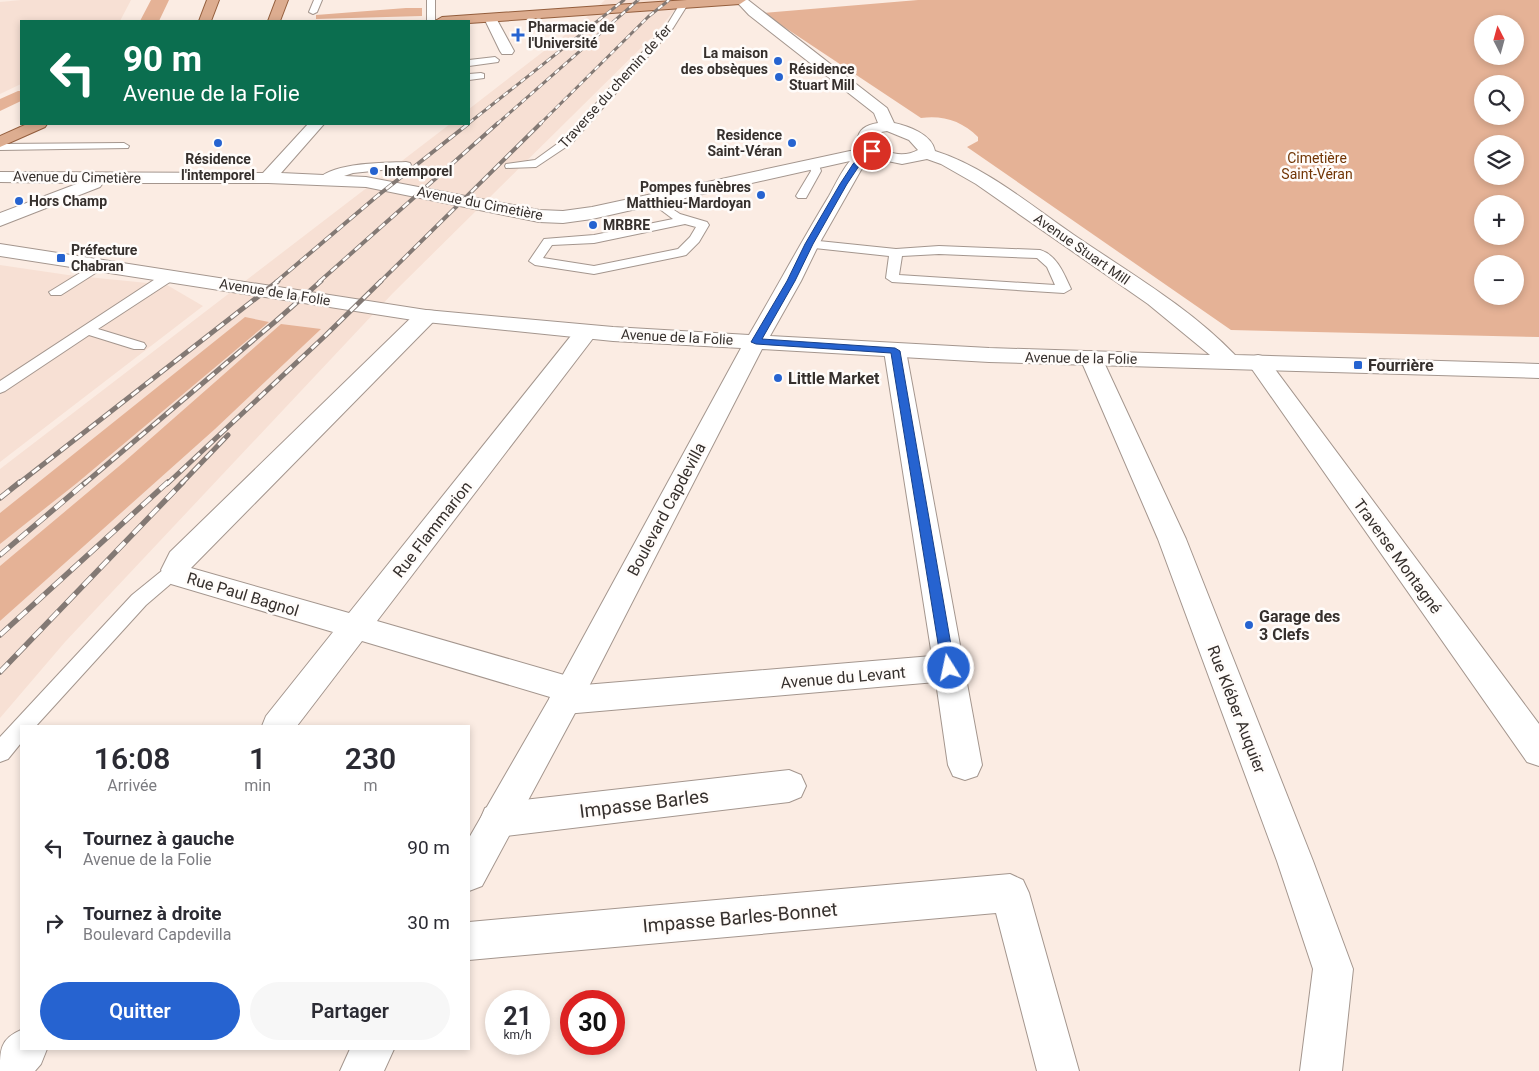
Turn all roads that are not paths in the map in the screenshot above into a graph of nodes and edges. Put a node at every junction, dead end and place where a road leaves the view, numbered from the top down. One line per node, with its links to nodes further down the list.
1 (0, 0): 2 (lane)
2 (4, 0)
3 (212, 0): 11 (main road)
4 (282, 0): 12 (main road)
5 (318, 0): 9 (lane)
6 (431, 0): 13 (lane)
7 (741, 0): 8 (main road); 23 (street)
8 (684, 4): 10 (main road); 32 (lane, Traverse du chemin de fer)
9 (313, 12)
10 (490, 18): 14 (main road); 15 (street)
11 (205, 20)
12 (275, 20)
13 (431, 20)
14 (458, 20)
15 (506, 51)
16 (495, 60): 17 (lane)
17 (470, 62)
18 (481, 76): 19 (lane)
19 (470, 77)
20 (20, 120): 24 (main road)
21 (37, 125): 25 (main road)
22 (315, 125): 35 (street)
23 (886, 126): 28 (street); 29 (street)
24 (0, 130)
25 (0, 142)
26 (124, 146): 27 (lane)
27 (0, 147)
28 (926, 153): 29 (street); 54 (street, Avenue Stuart Mill)
29 (868, 154): 30 (street, Avenue du Cimetière); 41 (street, Boulevard Capdevilla)
30 (814, 164): 37 (lane); 38 (street, Avenue du Cimetière)
31 (406, 165): 36 (lane)
32 (510, 166)
33 (0, 177): 34 (street, Avenue du Cimetière)
34 (108, 178): 35 (street, Avenue du Cimetière); 39 (street)
35 (268, 178): 36 (street, Avenue du Cimetière)
36 (323, 180): 38 (street, Avenue du Cimetière)
37 (802, 196)
38 (653, 200): 40 (lane)
39 (0, 220)
40 (683, 221): 40 (lane)
41 (809, 244): 43 (lane); 50 (street, Boulevard Capdevilla)
42 (0, 250): 44 (street, Avenue de la Folie)
43 (896, 253): 43 (lane)
44 (101, 264): 45 (street, Avenue de la Folie); 46 (lane)
45 (171, 275): 47 (street, Avenue de la Folie); 48 (lane)
46 (56, 292)
47 (426, 316): 49 (street, Avenue de la Folie); 58 (street, Rue Paul Bagnol)
48 (87, 330): 51 (lane); 57 (lane)
49 (586, 332): 50 (street, Avenue de la Folie); 59 (street, Rue Flammarion)
50 (756, 342): 52 (street, Avenue de la Folie); 61 (street, Boulevard Capdevilla)
51 (138, 346)
52 (895, 351): 53 (street, Avenue de la Folie); 60 (street)
53 (1091, 358): 54 (street, Avenue de la Folie); 77 (street, Rue Kléber Auquier)
54 (1228, 361): 55 (street, Avenue de la Folie)
55 (1258, 362): 56 (street, Avenue de la Folie); 65 (street, Traverse Montagné)
56 (1539, 371)
57 (0, 388)
58 (175, 570): 59 (street, Rue Paul Bagnol); 62 (lane)
59 (356, 627): 61 (street, Rue Paul Bagnol); 63 (street, Rue Flammarion)
60 (949, 668): 61 (street, Avenue du Levant); 67 (street)
61 (568, 695): 69 (street, Boulevard Capdevilla)
62 (24, 725)
63 (279, 725)
64 (20, 729): 66 (lane)
65 (1539, 751)
66 (0, 752)
67 (965, 765)
68 (789, 786): 69 (street, Impasse Barles)
69 (498, 820): 70 (street, Boulevard Capdevilla)
70 (470, 871)
71 (470, 942): 76 (street, Impasse Barles-Bonnet)
72 (25, 1050): 74 (street)
73 (372, 1050): 75 (street)
74 (9, 1071)
75 (361, 1071)
76 (1058, 1071)
77 (1321, 1071)

